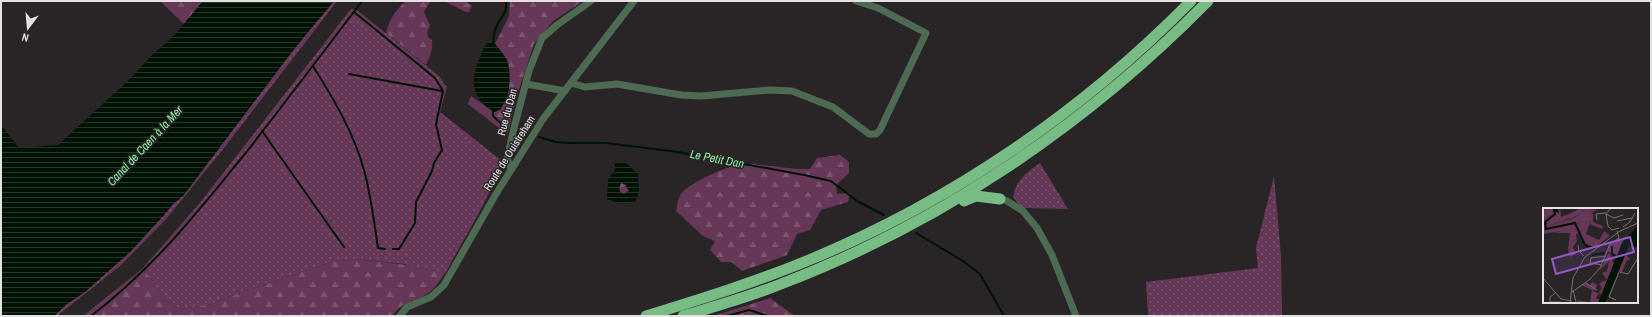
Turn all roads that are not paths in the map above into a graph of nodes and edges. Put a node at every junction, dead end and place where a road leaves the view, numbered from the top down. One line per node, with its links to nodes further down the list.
1 (591, 1): 7 (street, Rue du Dan)
2 (634, 1): 6 (street, Route de Ouistreham)
3 (856, 1): 6 (street)
4 (1191, 1): 14 (highway)
5 (1208, 1): 10 (highway)
6 (571, 83): 8 (street, Route de Ouistreham)
7 (526, 84): 8 (street, Rue du Dan); 9 (street, Rue du Dan)
8 (565, 91): 9 (street, Route de Ouistreham)
9 (512, 168): 13 (street, Route de Ouistreham)
10 (1002, 172): 11 (highway); 12 (highway)
11 (1000, 199): 12 (highway); 16 (street)
12 (953, 202): 15 (highway)
13 (403, 315)
14 (646, 316)
15 (683, 316)
16 (1076, 316)

